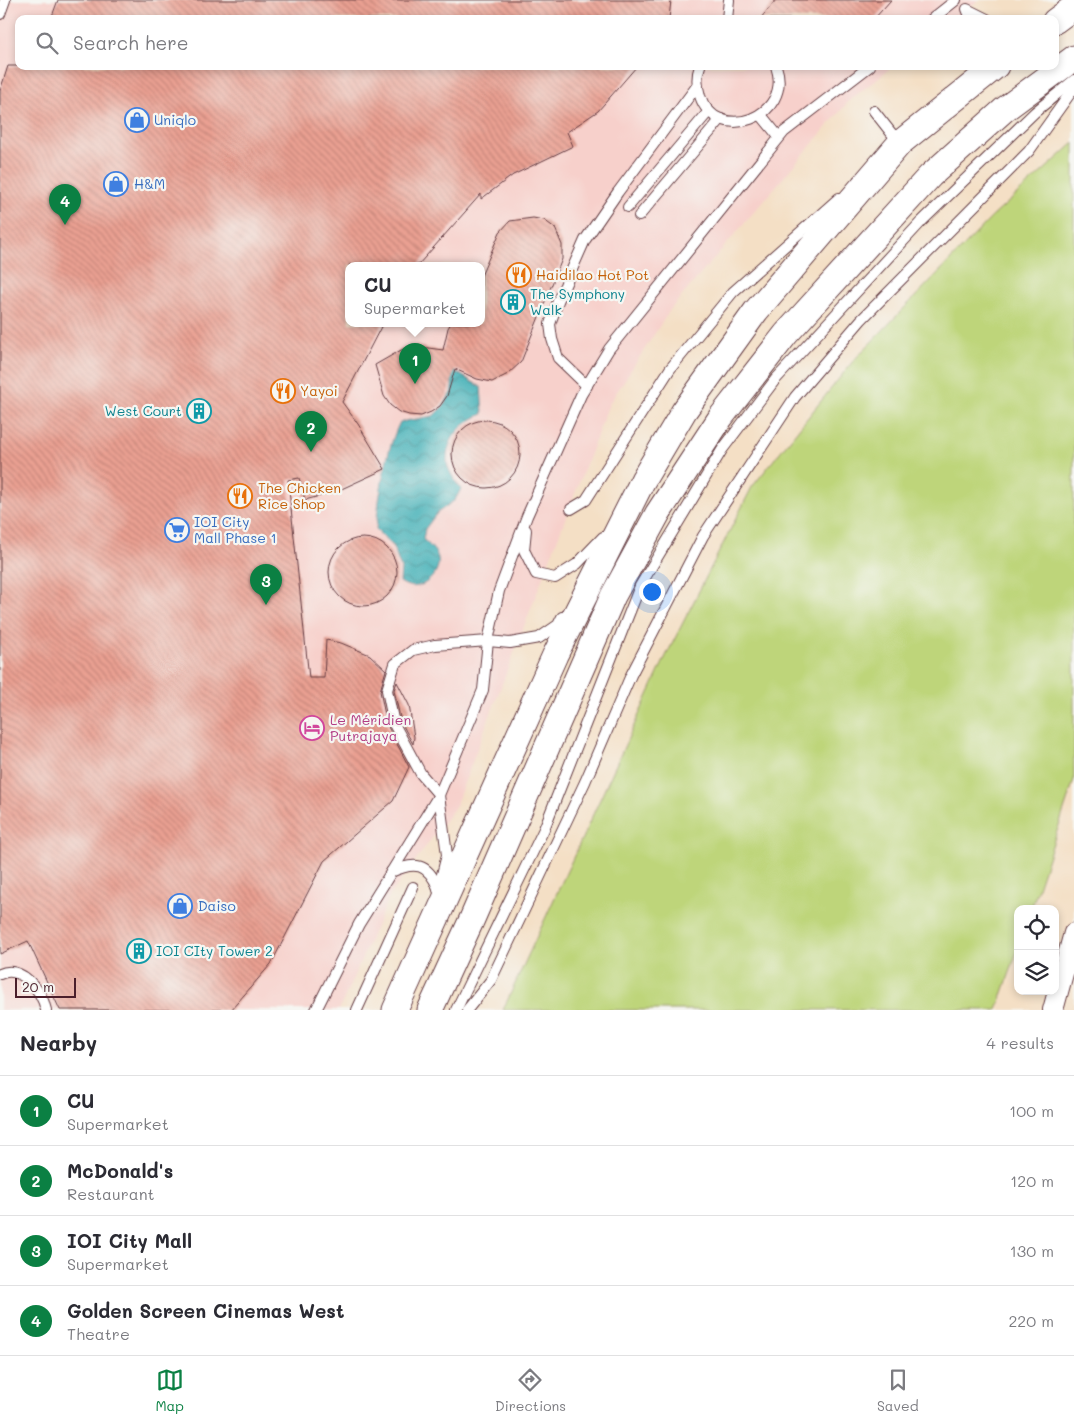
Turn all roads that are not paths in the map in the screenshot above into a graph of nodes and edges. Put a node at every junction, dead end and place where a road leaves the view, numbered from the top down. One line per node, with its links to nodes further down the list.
1 (5, 0): 5 (lane)
2 (729, 0): 6 (lane)
3 (954, 1): 7 (lane)
4 (1074, 6): 10 (street)
5 (0, 14)
6 (727, 15)
7 (937, 15)
8 (969, 15): 9 (lane)
9 (979, 15)
10 (1059, 18)
11 (1074, 58): 12 (street)
12 (1059, 69)
13 (698, 70): 19 (lane)
14 (777, 70): 23 (lane)
15 (865, 70): 25 (lane)
16 (987, 70): 26 (street)
17 (1058, 70): 48 (street)
18 (1074, 80): 49 (lane)
19 (697, 86): 22 (lane); 29 (lane)
20 (1074, 88): 50 (lane)
21 (874, 110): 26 (lane)
22 (709, 111): 24 (lane); 27 (lane)
23 (761, 115): 24 (lane); 25 (lane)
24 (721, 119): 28 (lane)
25 (779, 138): 29 (lane)
26 (900, 143): 30 (street); 31 (lane)
27 (628, 207)
28 (639, 216)
29 (587, 386): 32 (lane)
30 (643, 480): 33 (lane); 42 (street)
31 (571, 509)
32 (527, 516): 33 (lane); 36 (lane)
33 (598, 544): 34 (lane)
34 (586, 568)
35 (566, 609): 36 (lane)
36 (488, 641): 37 (lane); 37 (lane)
37 (439, 795): 38 (lane); 40 (lane)
38 (391, 872): 40 (lane); 45 (lane)
39 (413, 887): 46 (lane)
40 (438, 888): 42 (lane)
41 (1074, 933): 51 (street)
42 (418, 956): 47 (street)
43 (0, 974): 44 (lane)
44 (46, 1010)
45 (316, 1010)
46 (357, 1010)
47 (395, 1010)
48 (430, 1010)
49 (456, 1010)
50 (467, 1010)
51 (1052, 1010)

